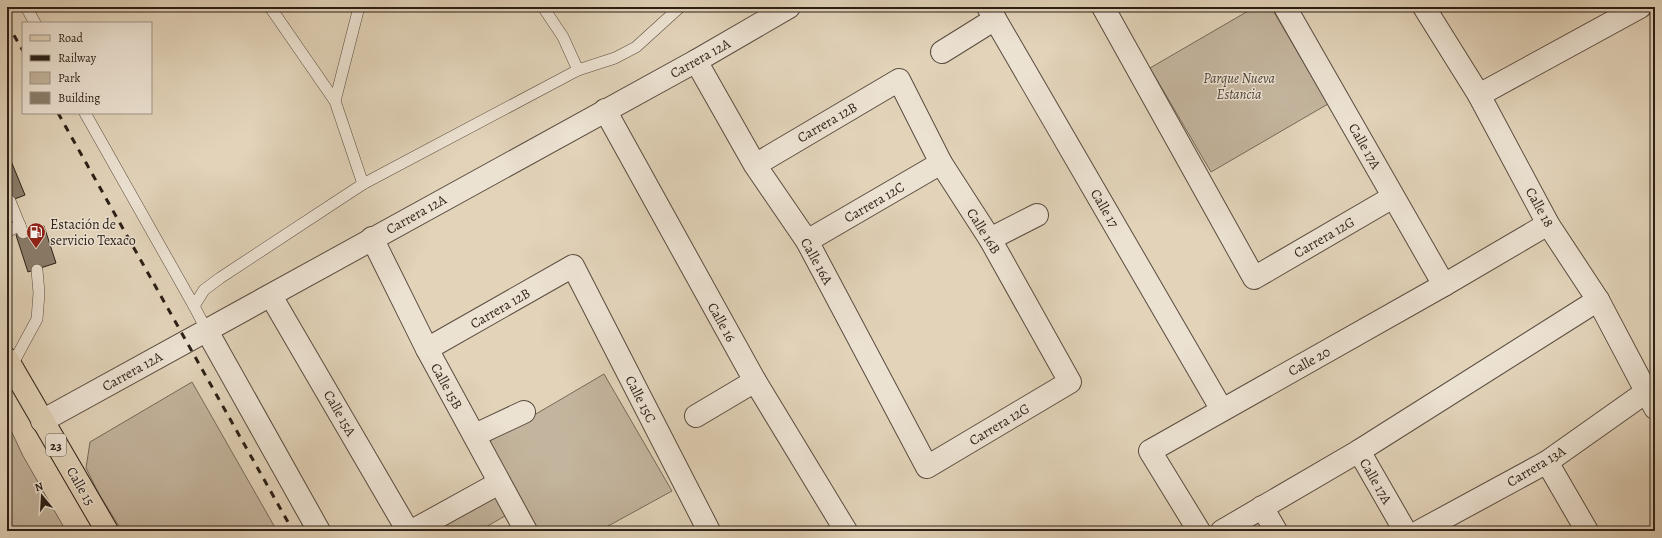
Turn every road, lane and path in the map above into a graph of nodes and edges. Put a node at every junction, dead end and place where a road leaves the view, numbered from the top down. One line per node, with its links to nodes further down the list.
1 (26, 7): 12 (lane)
2 (270, 7): 18 (lane)
3 (360, 7): 18 (lane)
4 (543, 7): 15 (lane)
5 (680, 7): 15 (lane)
6 (789, 7): 14 (street, Carrera 12A)
7 (1103, 7): 24 (street, Carrera 12G)
8 (1285, 7): 24 (street, Calle 17A)
9 (1424, 7): 17 (street, Calle 18)
10 (1640, 7): 17 (street)
11 (991, 13): 13 (street); 44 (street, Calle 17)
12 (34, 22)
13 (942, 52)
14 (696, 61): 19 (street, Carrera 12A); 22 (street, Calle 16A)
15 (578, 70): 23 (lane)
16 (899, 80): 21 (street, Calle 16B); 22 (street, Carrera 12B)
17 (1479, 95): 27 (street, Calle 18)
18 (335, 101): 23 (lane)
19 (605, 110): 29 (street, Carrera 12A); 41 (street, Calle 16)
20 (86, 114): 37 (lane)
21 (941, 163): 30 (street, Calle 16B); 31 (street, Carrera 12C)
22 (755, 165): 31 (street, Calle 16A)
23 (363, 184): 37 (lane)
24 (1394, 197): 34 (street, Calle 17A)
25 (10, 201): 28 (lane)
26 (1037, 215): 30 (street)
27 (1548, 224): 34 (street, Calle 20); 36 (street, Calle 18)
28 (7, 232)
29 (372, 238): 35 (street, Carrera 12A); 39 (street, Calle 15B)
30 (990, 239): 42 (street, Calle 16B)
31 (808, 241): 51 (street, Calle 16A)
32 (572, 266): 39 (street, Carrera 12B); 59 (street, Calle 15C)
33 (37, 270): 40 (lane)
34 (1444, 286): 44 (street, Calle 20)
35 (271, 296): 38 (street, Carrera 12A); 56 (street, Calle 15A)
36 (1598, 300): 43 (street, Calle 18); 49 (street)
37 (194, 306): 38 (lane)
38 (207, 331): 47 (street, Carrera 12A); 55 (street)
39 (427, 349): 48 (street, Calle 15B)
40 (9, 363): 47 (main road, Calle 15 / 23)
41 (754, 381): 46 (street); 60 (street, Calle 16)
42 (1070, 382): 51 (street, Carrera 12G)
43 (1651, 400): 50 (street, Carrera 13A)
44 (1222, 410): 61 (street, Calle 20)
45 (524, 412): 48 (street)
46 (696, 416)
47 (42, 421): 54 (main road, Calle 15 / 23)
48 (475, 435): 52 (street, Calle 15B)
49 (1359, 451): 53 (street); 64 (street, Calle 17A)
50 (1547, 462): 65 (street, Carrera 13A); 66 (street)
51 (928, 467)
52 (499, 483): 57 (street); 58 (street, Calle 15B)
53 (1262, 508): 62 (street); 63 (street)
54 (106, 531)
55 (319, 531)
56 (408, 531)
57 (412, 531)
58 (526, 531)
59 (709, 531)
60 (846, 531)
61 (1199, 531)
62 (1222, 531)
63 (1276, 531)
64 (1405, 531)
65 (1420, 531)
66 (1587, 531)

